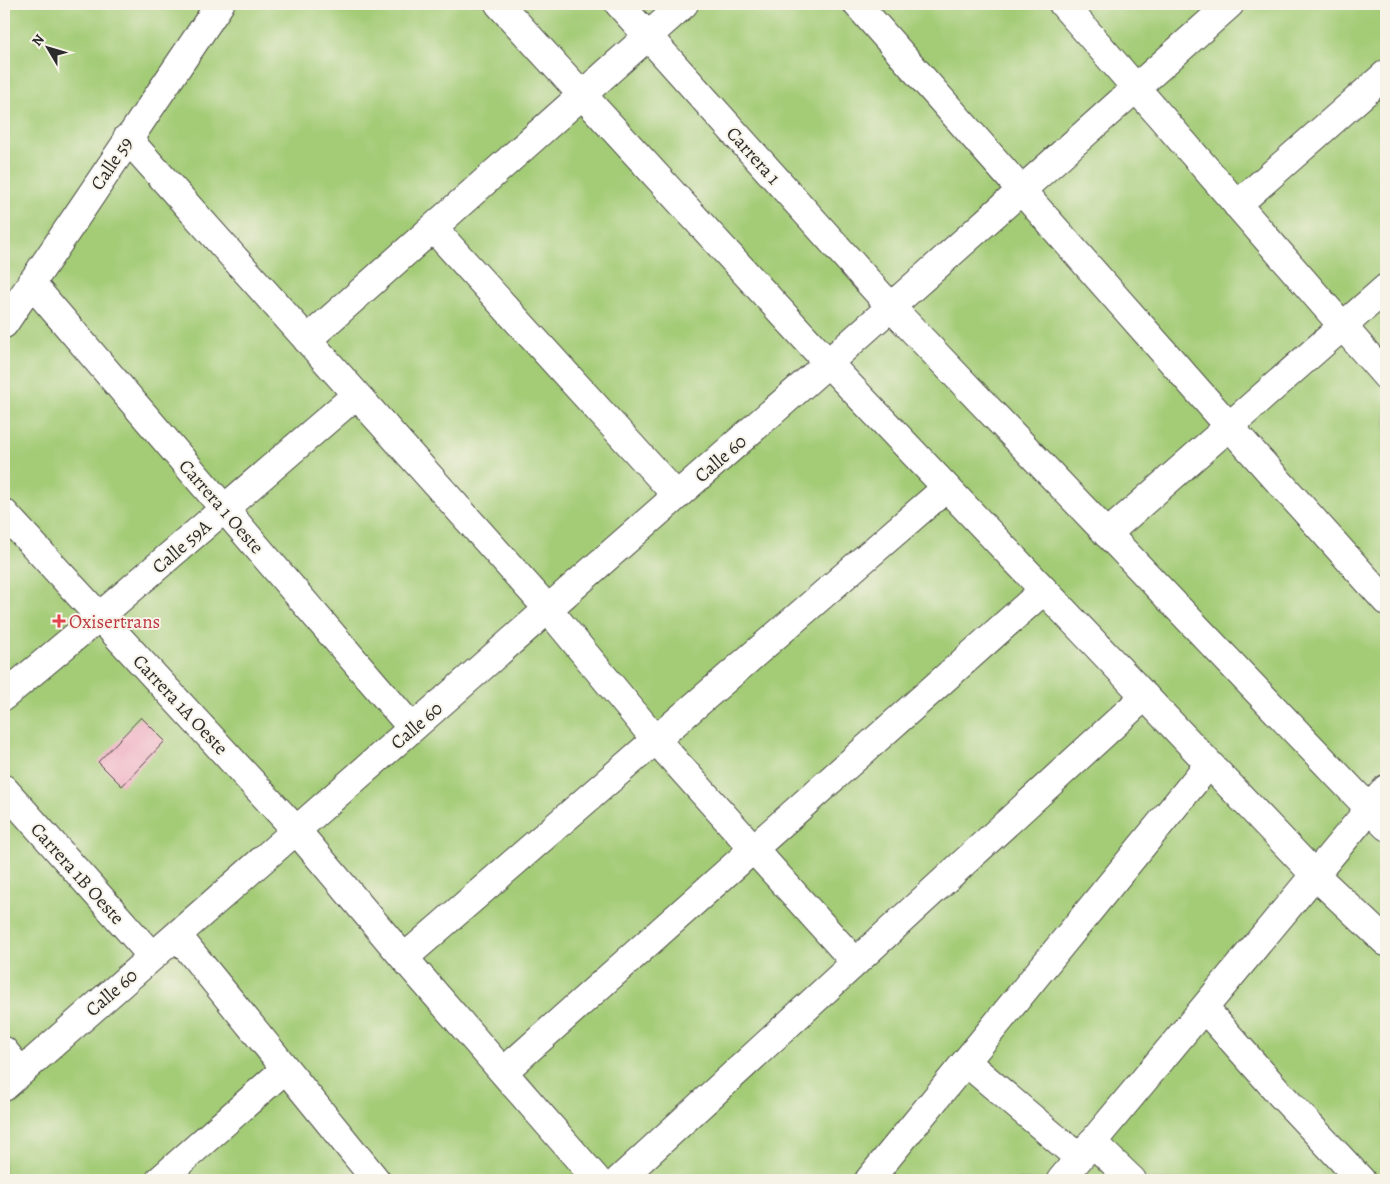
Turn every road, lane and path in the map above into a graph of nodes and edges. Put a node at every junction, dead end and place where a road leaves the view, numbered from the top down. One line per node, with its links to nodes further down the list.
1 (220, 4): 12 (street, Calle 59)
2 (499, 4): 11 (street)
3 (618, 4): 8 (street, Carrera 1)
4 (684, 4): 8 (street)
5 (857, 4): 13 (street)
6 (1064, 4): 10 (street)
7 (1230, 4): 10 (street, Calle 60)
8 (647, 37): 11 (street); 18 (street, Carrera 1)
9 (1386, 74): 14 (street)
10 (1136, 87): 13 (street, Calle 60); 14 (street)
11 (582, 95): 15 (street); 22 (street)
12 (127, 138): 16 (street, Calle 59); 21 (street)
13 (1021, 190): 18 (street, Calle 60); 25 (street)
14 (1238, 205): 20 (street)
15 (433, 228): 21 (street); 27 (street)
16 (31, 283): 19 (street, Calle 59); 28 (street, Carrera 1 Oeste)
17 (1386, 288): 20 (street)
18 (890, 306): 22 (street, Calle 60); 30 (street, Carrera 1)
19 (4, 324)
20 (1342, 326): 23 (street); 25 (street)
21 (307, 340): 24 (street)
22 (828, 363): 26 (street); 27 (street, Calle 60)
23 (1386, 376)
24 (356, 395): 28 (street, Calle 59A); 33 (street)
25 (1229, 426): 30 (street); 32 (street)
26 (946, 488): 31 (street); 38 (street)
27 (677, 496): 33 (street, Calle 60)
28 (224, 509): 34 (street, Calle 59A); 37 (street, Carrera 1 Oeste)
29 (4, 513): 34 (street, Carrera 1A Oeste)
30 (1107, 534): 41 (street, Carrera 1)
31 (1044, 590): 36 (street); 43 (street)
32 (1386, 601)
33 (548, 609): 37 (street, Calle 60); 38 (street)
34 (100, 616): 35 (street, Calle 59A); 42 (street, Carrera 1A Oeste)
35 (4, 696)
36 (1144, 696): 39 (street); 49 (street)
37 (412, 728): 42 (street, Calle 60)
38 (656, 740): 43 (street); 48 (street)
39 (1209, 764): 44 (street); 52 (street)
40 (4, 789): 47 (street, Carrera 1B Oeste)
41 (1381, 808): 44 (street)
42 (296, 830): 45 (street, Calle 60); 48 (street, Carrera 1A Oeste)
43 (754, 848): 49 (street); 54 (street)
44 (1315, 875): 46 (street); 50 (street)
45 (177, 935): 47 (street, Calle 60); 53 (street)
46 (1386, 942)
47 (152, 956): 55 (street, Calle 60)
48 (404, 958): 54 (street, Carrera 1A Oeste)
49 (855, 962): 60 (street)
50 (1204, 1008): 56 (street); 64 (street)
51 (4, 1051): 55 (street)
52 (966, 1062): 56 (street); 61 (street)
53 (285, 1069): 57 (street); 58 (street)
54 (503, 1072): 59 (street, Carrera 1A Oeste)
55 (12, 1079)
56 (1086, 1150): 62 (street); 63 (street)
57 (160, 1180)
58 (376, 1180)
59 (597, 1180)
60 (619, 1180)
61 (869, 1180)
62 (1061, 1180)
63 (1132, 1180)
64 (1361, 1180)

